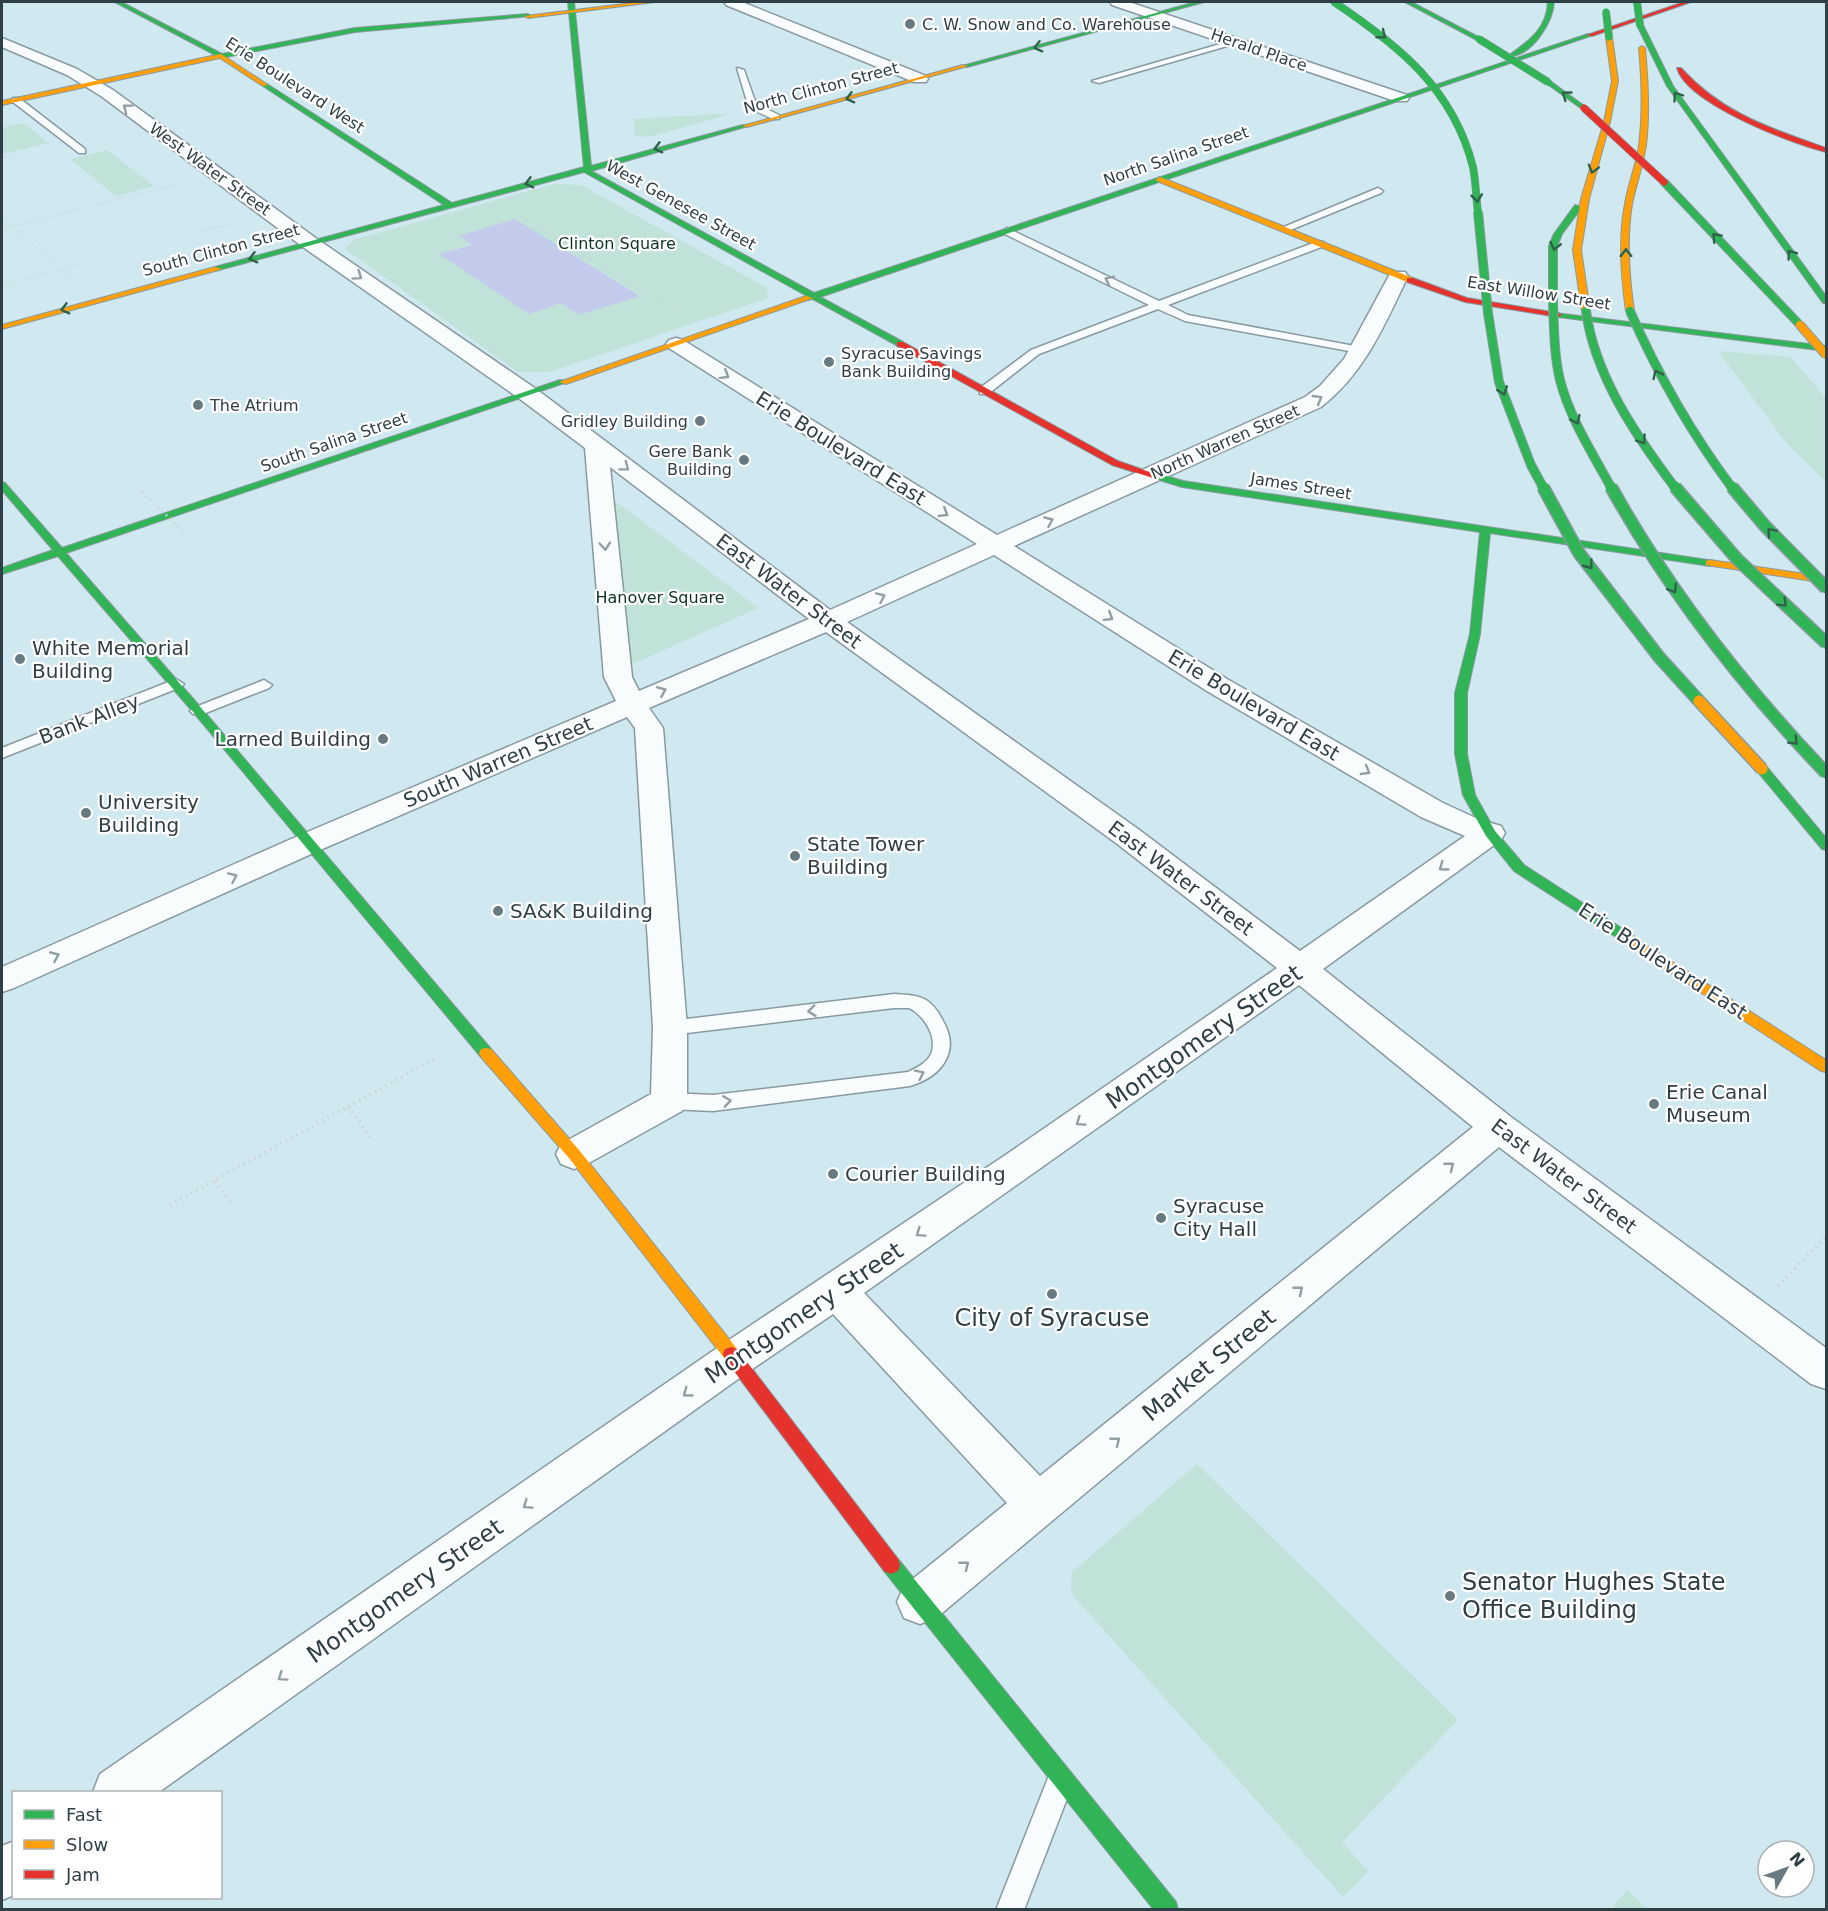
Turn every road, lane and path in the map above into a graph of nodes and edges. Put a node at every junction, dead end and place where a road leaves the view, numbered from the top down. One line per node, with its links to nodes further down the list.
1 (118, 2): 21 (main road, Erie Boulevard West)
2 (652, 2): 13 (main road)
3 (731, 2): 24 (street)
4 (1118, 2): 15 (street, Herald Place)
5 (1202, 2): 15 (main road, North Clinton Street)
6 (1334, 2): 87 (main road, one-way to 87, bridge)
7 (1408, 2): 66 (main road, one-way to 7, bridge)
8 (1551, 2): 22 (main road)
9 (1637, 2): 17 (main road, bridge)
10 (1659, 2): 16 (main road)
11 (1696, 2): 12 (main road, North Salina Street)
12 (1681, 4): 22 (main road, North Salina Street)
13 (572, 7): 21 (main road); 37 (main road, West Genesee Street)
14 (1605, 7): 42 (main road, one-way to 42, bridge)
15 (1155, 14): 19 (street, Herald Place); 24 (main road, North Clinton Street, one-way to 24)
16 (1663, 22)
17 (1640, 25): 59 (main road, one-way to 17); 79 (main road, one-way to 17, bridge)
18 (2, 42): 26 (street, West Water Street)
19 (1237, 42): 25 (lane); 27 (street, Herald Place)
20 (1672, 52): 30 (main road)
21 (221, 56): 26 (main road); 44 (main road, Erie Boulevard West)
22 (1498, 66): 27 (main road, North Salina Street)
23 (740, 70): 31 (lane)
24 (920, 79): 31 (main road, North Clinton Street, one-way to 31)
25 (1096, 81)
26 (92, 84): 28 (main road); 38 (street, West Water Street, one-way to 26)
27 (1401, 98): 39 (main road, North Salina Street)
28 (16, 100): 29 (main road); 34 (lane)
29 (2, 103)
30 (1712, 103): 32 (main road); 33 (main road)
31 (776, 117): 37 (main road, North Clinton Street, one-way to 37)
32 (1792, 124)
33 (1827, 150)
34 (82, 151)
35 (18, 154): 36 (path)
36 (2, 158)
37 (586, 168): 44 (main road, North Clinton Street, one-way to 44); 57 (main road, West Genesee Street)
38 (217, 175): 41 (path); 51 (street, West Water Street)
39 (1160, 178): 49 (main road, East Willow Street); 50 (main road, North Salina Street)
40 (1378, 191): 49 (lane)
41 (130, 197): 43 (path); 47 (path)
42 (1585, 199): 81 (main road, one-way to 81, bridge); 88 (main road, one-way to 88, bridge)
43 (135, 200)
44 (449, 205): 51 (main road, South Clinton Street)
45 (515, 213): 61 (path)
46 (2, 218): 47 (path)
47 (11, 227): 48 (path); 54 (path)
48 (2, 229)
49 (1284, 229): 52 (main road, East Willow Street)
50 (1007, 231): 57 (main road, North Salina Street); 60 (lane, one-way to 50)
51 (309, 243): 58 (main road, South Clinton Street, one-way to 58); 68 (street, West Water Street, one-way to 68)
52 (1320, 244): 55 (main road, East Willow Street); 60 (lane)
53 (83, 263): 54 (path)
54 (60, 269): 56 (path); 58 (path)
55 (1398, 276): 64 (main road, East Willow Street); 65 (street, North Warren Street)
56 (2, 285)
57 (813, 297): 63 (main road, North Salina Street); 67 (main road, James Street)
58 (95, 301): 62 (main road, South Clinton Street, one-way to 62)
59 (1827, 301)
60 (1161, 306): 65 (lane); 67 (lane)
61 (685, 317)
62 (2, 327)
63 (676, 344): 68 (main road, South Salina Street); 75 (street, Erie Boulevard East, one-way to 75)
64 (1827, 349)
65 (1360, 350): 70 (street, North Warren Street, one-way to 65)
66 (1827, 355)
67 (984, 392): 70 (main road, James Street)
68 (528, 394): 69 (street, East Water Street); 76 (main road, South Salina Street)
69 (596, 446): 80 (street, East Water Street, one-way to 80); 84 (street, one-way to 84)
70 (1150, 476): 73 (main road, James Street); 75 (street, North Warren Street, one-way to 70)
71 (2, 485): 76 (main road)
72 (142, 492): 74 (path, bridge)
73 (1485, 531): 78 (main road, James Street); 90 (main road)
74 (186, 534)
75 (996, 545): 80 (street, South Warren Street, one-way to 75); 90 (street, Erie Boulevard East, one-way to 90)
76 (61, 551): 77 (main road, South Salina Street); 82 (main road)
77 (2, 571)
78 (1827, 580)
79 (1827, 588)
80 (828, 621): 84 (street, South Warren Street, one-way to 80); 93 (street, East Water Street)
81 (1827, 643)
82 (176, 684): 85 (main road); 86 (lane, Bank Alley)
83 (264, 685): 85 (lane)
84 (632, 704): 91 (street, South Warren Street); 95 (street)
85 (198, 711): 91 (main road)
86 (2, 753)
87 (1762, 769): 89 (main road); 92 (main road)
88 (1827, 773)
89 (1827, 829)
90 (1490, 833): 93 (street, Montgomery Street, one-way to 93); 97 (main road, Erie Boulevard East)
91 (309, 843): 94 (street, South Warren Street, one-way to 91); 96 (main road)
92 (1827, 846)
93 (1301, 969): 100 (street, East Water Street); 107 (street, Montgomery Street, one-way to 107)
94 (2, 980)
95 (670, 1028): 98 (street); 98 (lane, one-way to 95)
96 (472, 1038): 99 (path); 102 (main road)
97 (1827, 1067)
98 (669, 1101): 102 (street)
99 (348, 1107): 101 (path); 103 (path)
100 (1498, 1127): 108 (street, East Water Street); 111 (street, Market Street, one-way to 100)
101 (371, 1137)
102 (574, 1154): 109 (main road)
103 (215, 1180): 104 (path); 105 (path)
104 (231, 1203)
105 (170, 1205)
106 (1827, 1236): 108 (path)
107 (836, 1291): 109 (street, Montgomery Street); 111 (street)
108 (1750, 1314): 110 (street, East Water Street)
109 (734, 1359): 112 (main road); 114 (street, Montgomery Street, one-way to 114)
110 (1827, 1371)
111 (1038, 1505): 112 (street, Market Street, one-way to 111)
112 (920, 1602): 113 (main road)
113 (1062, 1779): 115 (lane); 116 (main road)
114 (119, 1791)
115 (1010, 1910)
116 (1168, 1910)

